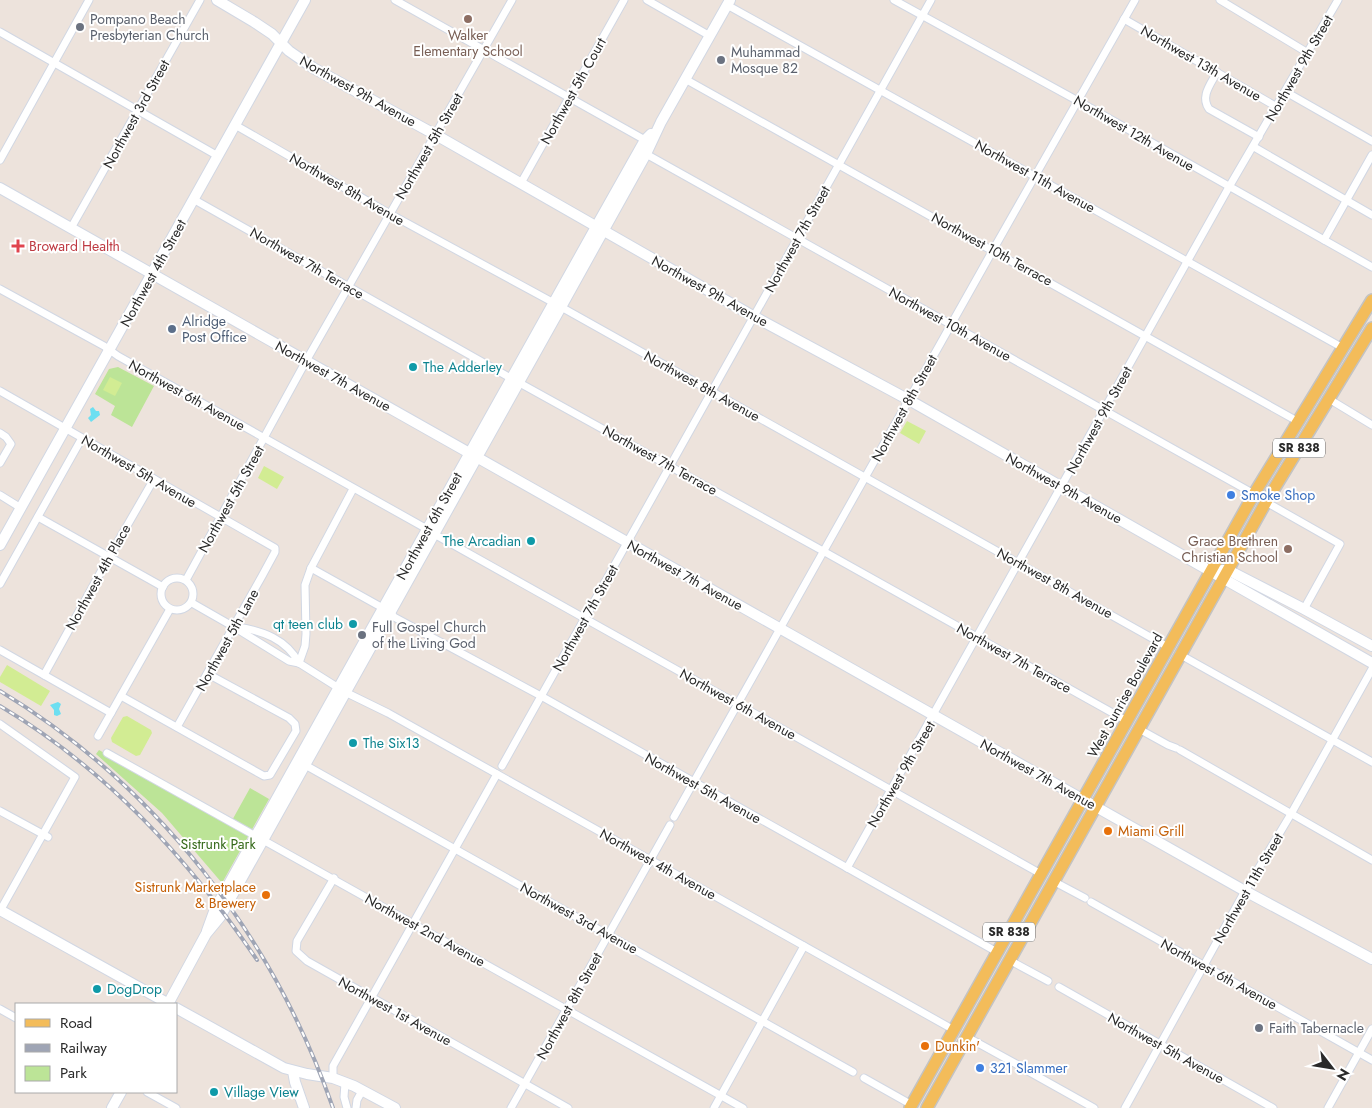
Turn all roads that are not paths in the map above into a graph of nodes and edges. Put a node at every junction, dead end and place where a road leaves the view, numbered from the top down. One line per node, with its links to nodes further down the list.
1 (89, 0): 22 (street)
2 (200, 0): 30 (street, Northwest 3rd Street)
3 (217, 0): 19 (main road, Northwest 9th Avenue)
4 (305, 0): 19 (main road, Northwest 4th Street)
5 (395, 0): 20 (street)
6 (512, 0): 20 (street, Northwest 5th Street)
7 (624, 0): 27 (street, Northwest 5th Court)
8 (647, 0): 18 (street)
9 (894, 0): 15 (street, Northwest 12th Avenue)
10 (931, 0): 15 (street, Northwest 7th Street)
11 (1135, 0): 16 (street, Northwest 8th Street)
12 (1220, 0): 21 (street)
13 (1338, 0): 21 (street, Northwest 9th Street)
14 (729, 2): 18 (main road, Northwest 6th Street); 25 (street, Northwest 11th Avenue)
15 (922, 16): 25 (street, Northwest 7th Street); 28 (street, Northwest 12th Avenue)
16 (1124, 19): 23 (street, Northwest 13th Avenue); 28 (street, Northwest 8th Street)
17 (0, 32): 22 (street)
18 (710, 36): 24 (main road, Northwest 6th Street)
19 (281, 44): 32 (main road, Northwest 4th Street); 33 (main road, Northwest 9th Avenue)
20 (485, 50): 27 (street); 33 (street, Northwest 5th Street)
21 (1308, 53): 26 (street, Northwest 9th Street)
22 (54, 63): 30 (street); 41 (street)
23 (1217, 72): 29 (street, Northwest 13th Avenue); 34 (street)
24 (685, 78): 31 (main road, Northwest 6th Street); 42 (street, Northwest 10th Terrace)
25 (880, 90): 42 (street, Northwest 7th Street); 43 (street, Northwest 11th Avenue)
26 (1286, 92): 29 (street, Northwest 9th Street); 36 (street)
27 (569, 98): 35 (street); 44 (street, Northwest 5th Court)
28 (1078, 101): 43 (street, Northwest 8th Street); 45 (street, Northwest 12th Avenue)
29 (1277, 107): 34 (street, Northwest 9th Street)
30 (138, 111): 40 (street); 51 (street, Northwest 3rd Street)
31 (661, 122): 35 (main road, Northwest 6th Street); 38 (main road, Northwest 6th Street)
32 (235, 125): 40 (main road, Northwest 4th Street); 49 (street, Northwest 8th Avenue)
33 (436, 135): 44 (main road, Northwest 9th Avenue); 49 (street, Northwest 5th Street)
34 (1259, 137): 37 (street, Northwest 9th Street)
35 (645, 140): 52 (main road, Northwest 6th Street)
36 (1372, 141)
37 (1254, 147): 45 (street, Northwest 9th Street); 48 (street)
38 (646, 154): 52 (main road, Northwest 6th Street); 53 (street, Northwest 10th Avenue)
39 (1372, 155): 48 (street)
40 (218, 156): 47 (main road, Northwest 4th Street)
41 (0, 160)
42 (839, 164): 53 (street, Northwest 7th Street); 55 (street, Northwest 10th Terrace)
43 (1034, 176): 55 (street, Northwest 8th Street); 56 (street, Northwest 11th Avenue)
44 (521, 183): 52 (main road, Northwest 9th Avenue)
45 (1229, 187): 54 (street, Northwest 12th Avenue); 56 (street, Northwest 9th Street)
46 (0, 188): 51 (main road, Northwest 7th Avenue)
47 (193, 199): 58 (main road, Northwest 4th Street); 59 (street, Northwest 7th Terrace)
48 (1346, 200): 50 (street); 54 (street)
49 (390, 214): 59 (street, Northwest 5th Street); 62 (street, Northwest 8th Avenue)
50 (1372, 215)
51 (71, 228): 58 (main road, Northwest 7th Avenue)
52 (599, 229): 62 (main road, Northwest 6th Street); 63 (main road, Northwest 9th Avenue)
53 (797, 238): 63 (street, Northwest 7th Street); 64 (street, Northwest 10th Avenue)
54 (1324, 240): 57 (street, Northwest 12th Avenue)
55 (993, 250): 64 (street, Northwest 8th Street); 66 (street, Northwest 10th Terrace)
56 (1187, 262): 66 (street, Northwest 9th Street); 67 (street, Northwest 11th Avenue)
57 (1372, 267)
58 (152, 274): 68 (main road, Northwest 4th Street); 69 (main road, Northwest 7th Avenue)
59 (349, 287): 69 (street, Northwest 5th Street); 71 (street, Northwest 7th Terrace)
60 (0, 289): 68 (street, Northwest 6th Avenue)
61 (1372, 300): 67 (main road, West Sunrise Boulevard / SR 838)
62 (557, 305): 71 (main road, Northwest 6th Street); 73 (street, Northwest 8th Avenue)
63 (753, 316): 73 (street, Northwest 7th Street); 75 (main road, Northwest 9th Avenue)
64 (951, 325): 75 (street, Northwest 8th Street); 76 (street, Northwest 10th Avenue)
65 (1372, 328): 74 (main road, West Sunrise Boulevard / SR 838)
66 (1146, 336): 76 (street, Northwest 9th Street); 77 (street, Northwest 10th Terrace)
67 (1343, 348): 70 (main road, West Sunrise Boulevard / SR 838)
68 (109, 350): 79 (main road, Northwest 4th Street); 82 (street, Northwest 6th Avenue)
69 (306, 361): 82 (street, Northwest 5th Street); 83 (main road, Northwest 7th Avenue)
70 (1326, 375): 74 (main road); 77 (main road, West Sunrise Boulevard / SR 838)
71 (515, 380): 83 (main road, Northwest 6th Street); 85 (street, Northwest 7th Terrace)
72 (0, 391): 79 (street, Northwest 5th Avenue)
73 (712, 392): 85 (street, Northwest 7th Street); 86 (street, Northwest 8th Avenue)
74 (1329, 399): 78 (street); 92 (main road, West Sunrise Boulevard / SR 838)
75 (909, 400): 86 (street, Northwest 8th Street); 88 (main road, Northwest 9th Avenue)
76 (1105, 410): 88 (street, Northwest 9th Street); 90 (street, Northwest 10th Avenue)
77 (1298, 421): 90 (main road, West Sunrise Boulevard / SR 838)
78 (1372, 425)
79 (65, 429): 81 (street, Northwest 5th Avenue); 93 (main road, Northwest 4th Street)
80 (0, 433): 84 (street)
81 (82, 438): 87 (street, Northwest 5th Avenue); 94 (street)
82 (264, 438): 89 (street, Northwest 6th Avenue); 95 (street, Northwest 5th Street)
83 (473, 455): 96 (main road, Northwest 6th Street); 97 (main road, Northwest 7th Avenue)
84 (0, 462)
85 (670, 465): 97 (street, Northwest 7th Street); 99 (street, Northwest 7th Terrace)
86 (865, 477): 99 (street, Northwest 8th Street); 102 (street, Northwest 8th Avenue)
87 (154, 479): 95 (street, Northwest 5th Avenue); 101 (street, Northwest 4th Place)
88 (1062, 487): 102 (street, Northwest 9th Street); 104 (main road, Northwest 9th Avenue)
89 (353, 489): 96 (street, Northwest 6th Avenue); 103 (street)
90 (1254, 494): 104 (main road, West Sunrise Boulevard / SR 838)
91 (0, 496): 93 (street)
92 (1266, 502): 105 (main road, West Sunrise Boulevard / SR 838); 111 (street)
93 (21, 508): 98 (main road, Northwest 4th Street)
94 (38, 517): 101 (street); 107 (street)
95 (221, 518): 100 (street, Northwest 5th Avenue); 106 (street, Northwest 5th Street)
96 (430, 532): 112 (main road, Northwest 6th Street); 113 (street, Northwest 6th Avenue)
97 (627, 542): 113 (street, Northwest 7th Street); 115 (main road, Northwest 7th Avenue)
98 (0, 545)
99 (823, 551): 115 (street, Northwest 8th Street); 116 (street, Northwest 7th Terrace)
100 (275, 552): 114 (street, Northwest 5th Lane)
101 (109, 557): 108 (street); 125 (street, Northwest 4th Place)
102 (1019, 563): 116 (street, Northwest 9th Street); 117 (street, Northwest 8th Avenue)
103 (311, 568): 112 (street, Northwest 5th Avenue); 121 (street)
104 (1211, 570): 105 (main road, Northwest 9th Avenue); 117 (main road, West Sunrise Boulevard / SR 838)
105 (1225, 574): 111 (main road, Northwest 9th Avenue); 120 (main road, West Sunrise Boulevard / SR 838); 122 (main road, Northwest 9th Avenue)
106 (186, 580): 108 (street); 109 (street)
107 (0, 584)
108 (163, 587): 110 (street)
109 (192, 603): 110 (street); 114 (street, Northwest 4th Avenue)
110 (170, 609): 127 (street)
111 (1304, 609): 118 (main road, Northwest 9th Avenue)
112 (386, 610): 126 (main road, Northwest 6th Street); 128 (street, Northwest 5th Avenue)
113 (585, 618): 128 (street, Northwest 7th Street); 129 (street, Northwest 6th Avenue)
114 (234, 627): 121 (street, Northwest 4th Avenue); 121 (street, Northwest 4th Avenue); 124 (street, Northwest 5th Lane)
115 (780, 628): 129 (street, Northwest 8th Street); 131 (main road, Northwest 7th Avenue)
116 (977, 638): 131 (street, Northwest 9th Street); 132 (street, Northwest 7th Terrace)
117 (1168, 646): 132 (main road, West Sunrise Boulevard / SR 838)
118 (1372, 646)
119 (0, 650): 125 (street)
120 (1180, 654): 135 (main road, West Sunrise Boulevard / SR 838); 137 (street)
121 (299, 662): 126 (street, Northwest 4th Avenue)
122 (1372, 662)
123 (1372, 669): 137 (street, Northwest 11th Street)
124 (208, 674): 134 (street, Northwest 5th Lane); 134 (street)
125 (44, 675): 130 (street)
126 (344, 688): 140 (main road, Northwest 6th Street); 142 (street, Northwest 4th Avenue); 152 (main road, Northwest 6th Street)
127 (121, 696): 130 (street); 134 (street)
128 (541, 696): 141 (street, Northwest 7th Street); 143 (street, Northwest 5th Avenue)
129 (737, 704): 143 (street, Northwest 8th Street); 144 (street, Northwest 6th Avenue)
130 (111, 713): 136 (street)
131 (934, 716): 144 (street, Northwest 9th Street); 145 (main road, Northwest 7th Avenue)
132 (1127, 721): 145 (main road, West Sunrise Boulevard / SR 838)
133 (0, 724): 151 (street)
134 (177, 727)
135 (1139, 729): 146 (main road, West Sunrise Boulevard / SR 838); 148 (street)
136 (98, 736)
137 (1332, 740): 139 (street); 148 (street, Northwest 11th Street)
138 (107, 753): 152 (street, Northwest 2nd Avenue)
139 (1372, 762)
140 (305, 765): 152 (main road, Northwest 6th Street); 153 (street, Northwest 3rd Avenue)
141 (502, 766)
142 (498, 774): 153 (street); 154 (street, Northwest 4th Avenue)
143 (693, 782): 149 (street, Northwest 8th Street); 156 (street, Northwest 5th Avenue)
144 (892, 790): 156 (street, Northwest 9th Street); 157 (street, Northwest 6th Avenue)
145 (1084, 800): 146 (main road, Northwest 7th Avenue); 157 (main road, West Sunrise Boulevard / SR 838)
146 (1096, 807): 159 (main road, West Sunrise Boulevard / SR 838); 160 (main road, Northwest 7th Avenue)
147 (0, 811): 151 (street)
148 (1291, 814): 155 (street); 160 (street, Northwest 11th Street)
149 (674, 817)
150 (670, 825): 154 (street, Northwest 8th Street)
151 (45, 836): 161 (street)
152 (260, 837): 158 (street, Northwest 2nd Avenue); 174 (main road, Northwest 6th Street)
153 (455, 849): 162 (street); 163 (street, Northwest 3rd Avenue)
154 (651, 860): 163 (street, Northwest 8th Street); 164 (street, Northwest 4th Avenue)
155 (1372, 860)
156 (847, 868): 165 (street, Northwest 5th Avenue)
157 (1041, 874): 165 (main road, West Sunrise Boulevard / SR 838)
158 (334, 878): 162 (street, Northwest 2nd Avenue); 172 (street, Northwest 1st Avenue)
159 (1053, 881): 166 (main road, West Sunrise Boulevard / SR 838); 168 (street, Northwest 6th Avenue)
160 (1244, 891): 167 (main road, Northwest 7th Avenue); 168 (street, Northwest 11th Street)
161 (0, 911): 173 (main road)
162 (414, 923): 172 (street); 177 (street, Northwest 2nd Avenue)
163 (608, 934): 177 (street, Northwest 8th Street); 179 (street, Northwest 3rd Avenue)
164 (804, 946): 179 (street); 181 (street, Northwest 4th Avenue)
165 (997, 952): 169 (main road); 181 (main road, West Sunrise Boulevard / SR 838)
166 (1010, 960): 169 (main road, West Sunrise Boulevard / SR 838); 170 (street)
167 (1372, 960)
168 (1203, 965): 183 (street, Northwest 11th Street); 184 (street, Northwest 6th Avenue)
169 (1001, 974): 182 (main road, West Sunrise Boulevard / SR 838)
170 (1048, 981)
171 (1059, 987): 183 (street, Northwest 5th Avenue)
172 (372, 998): 190 (street); 191 (street, Northwest 1st Avenue)
173 (166, 1003)
174 (169, 1003)
175 (0, 1009): 178 (street)
176 (178, 1009): 186 (main road)
177 (567, 1009): 191 (street, Northwest 8th Street); 196 (street, Northwest 2nd Avenue)
178 (15, 1017)
179 (763, 1021): 187 (street, Northwest 3rd Avenue); 196 (street)
180 (1372, 1029): 184 (street)
181 (954, 1030): 198 (main road, West Sunrise Boulevard / SR 838)
182 (967, 1037): 209 (main road, West Sunrise Boulevard / SR 838); 210 (street)
183 (1160, 1044): 211 (street, Northwest 11th Street); 212 (street, Northwest 5th Avenue)
184 (1359, 1053): 185 (street, Northwest 6th Avenue); 213 (street)
185 (1372, 1060)
186 (290, 1071): 189 (main road); 190 (main road); 197 (main road)
187 (853, 1072)
188 (864, 1078): 198 (street)
189 (304, 1079): 190 (main road); 197 (main road)
190 (339, 1081): 192 (main road); 202 (street)
191 (525, 1084): 205 (street, Northwest 8th Street); 206 (street, Northwest 1st Avenue)
192 (362, 1090): 203 (street); 204 (main road)
193 (113, 1093): 199 (main road)
194 (120, 1093): 200 (main road)
195 (149, 1093): 201 (street)
196 (721, 1096): 207 (street); 208 (street, Northwest 2nd Avenue)
197 (303, 1106)
198 (911, 1106)
199 (105, 1108)
200 (112, 1108)
201 (176, 1108)
202 (347, 1108)
203 (356, 1108)
204 (395, 1108)
205 (511, 1108)
206 (568, 1108)
207 (714, 1108)
208 (743, 1108)
209 (927, 1108)
210 (1094, 1108)
211 (1125, 1108)
212 (1273, 1108)
213 (1328, 1108)

